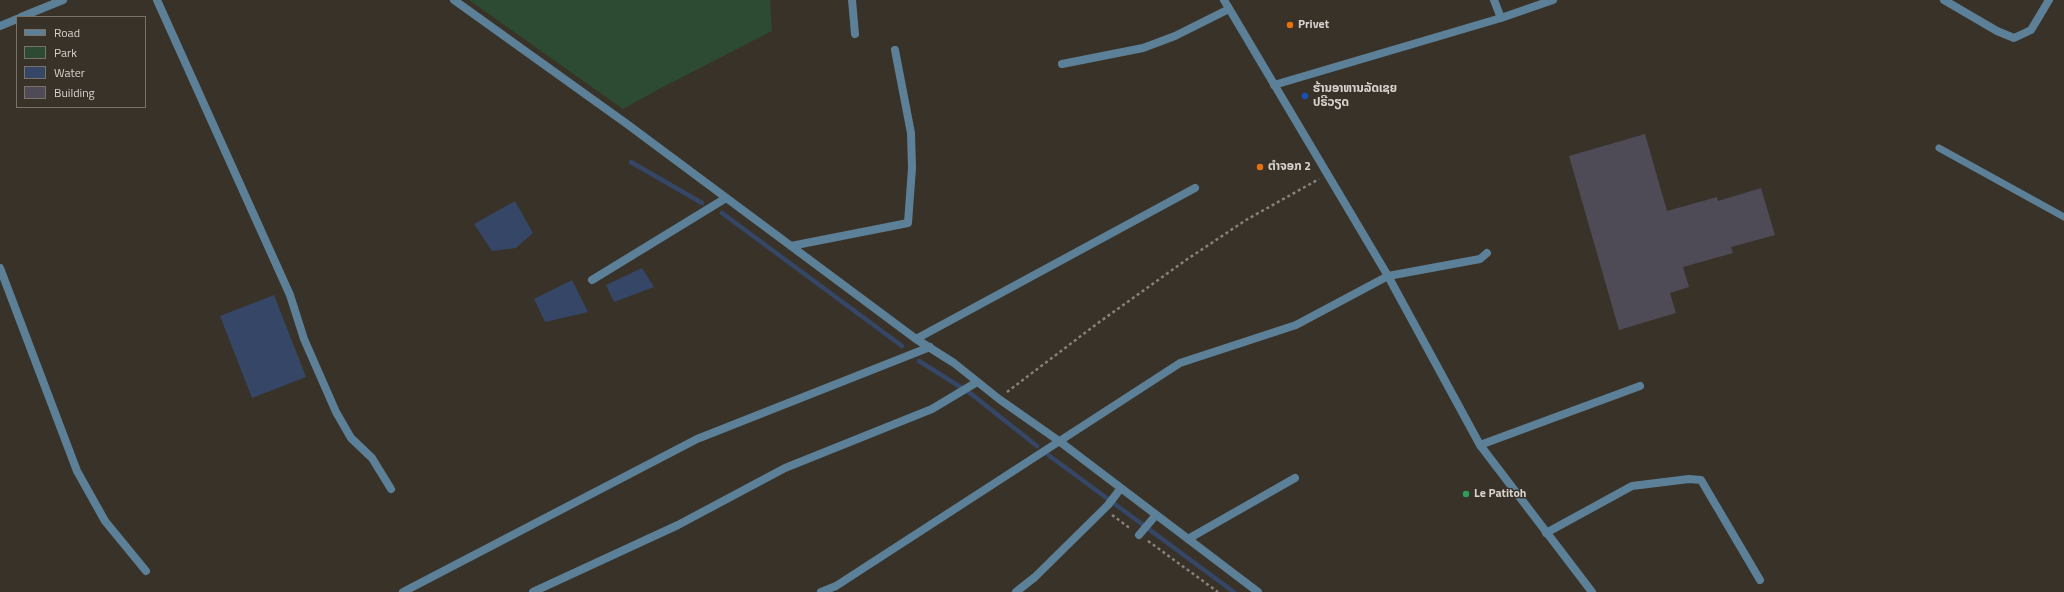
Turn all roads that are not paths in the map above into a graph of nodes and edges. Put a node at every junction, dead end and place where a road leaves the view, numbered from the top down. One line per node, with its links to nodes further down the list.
1 (63, 0): 11 (street)
2 (157, 0): 35 (street)
3 (454, 0): 21 (street)
4 (852, 0): 15 (street)
5 (1224, 0): 10 (street)
6 (1494, 0): 12 (street)
7 (1554, 0): 12 (street)
8 (1944, 0): 9 (street)
9 (2050, 0)
10 (1229, 9): 17 (street); 18 (street)
11 (23, 16)
12 (1501, 18): 18 (street)
13 (16, 19): 14 (street)
14 (0, 26)
15 (855, 34)
16 (895, 50): 23 (street)
17 (1062, 64)
18 (1274, 85): 26 (street)
19 (1939, 148): 22 (lane)
20 (1195, 188): 28 (street)
21 (726, 198): 23 (street); 27 (street)
22 (2064, 217)
23 (791, 246): 28 (street)
24 (1486, 253): 26 (street)
25 (0, 268): 41 (street)
26 (1388, 276): 32 (street); 33 (street)
27 (592, 280)
28 (916, 339): 29 (street)
29 (930, 348): 30 (street); 43 (street)
30 (977, 382): 32 (street); 44 (street)
31 (1640, 386): 33 (street)
32 (1059, 440): 36 (street); 45 (street)
33 (1480, 445): 39 (street)
34 (1295, 478): 40 (street)
35 (391, 489)
36 (1119, 491): 37 (street); 46 (street)
37 (1153, 518): 38 (street); 40 (street)
38 (1141, 533)
39 (1546, 533): 42 (street); 48 (street)
40 (1188, 539): 47 (street)
41 (146, 571)
42 (1760, 580)
43 (402, 592)
44 (533, 592)
45 (821, 592)
46 (1016, 592)
47 (1258, 592)
48 (1592, 592)

